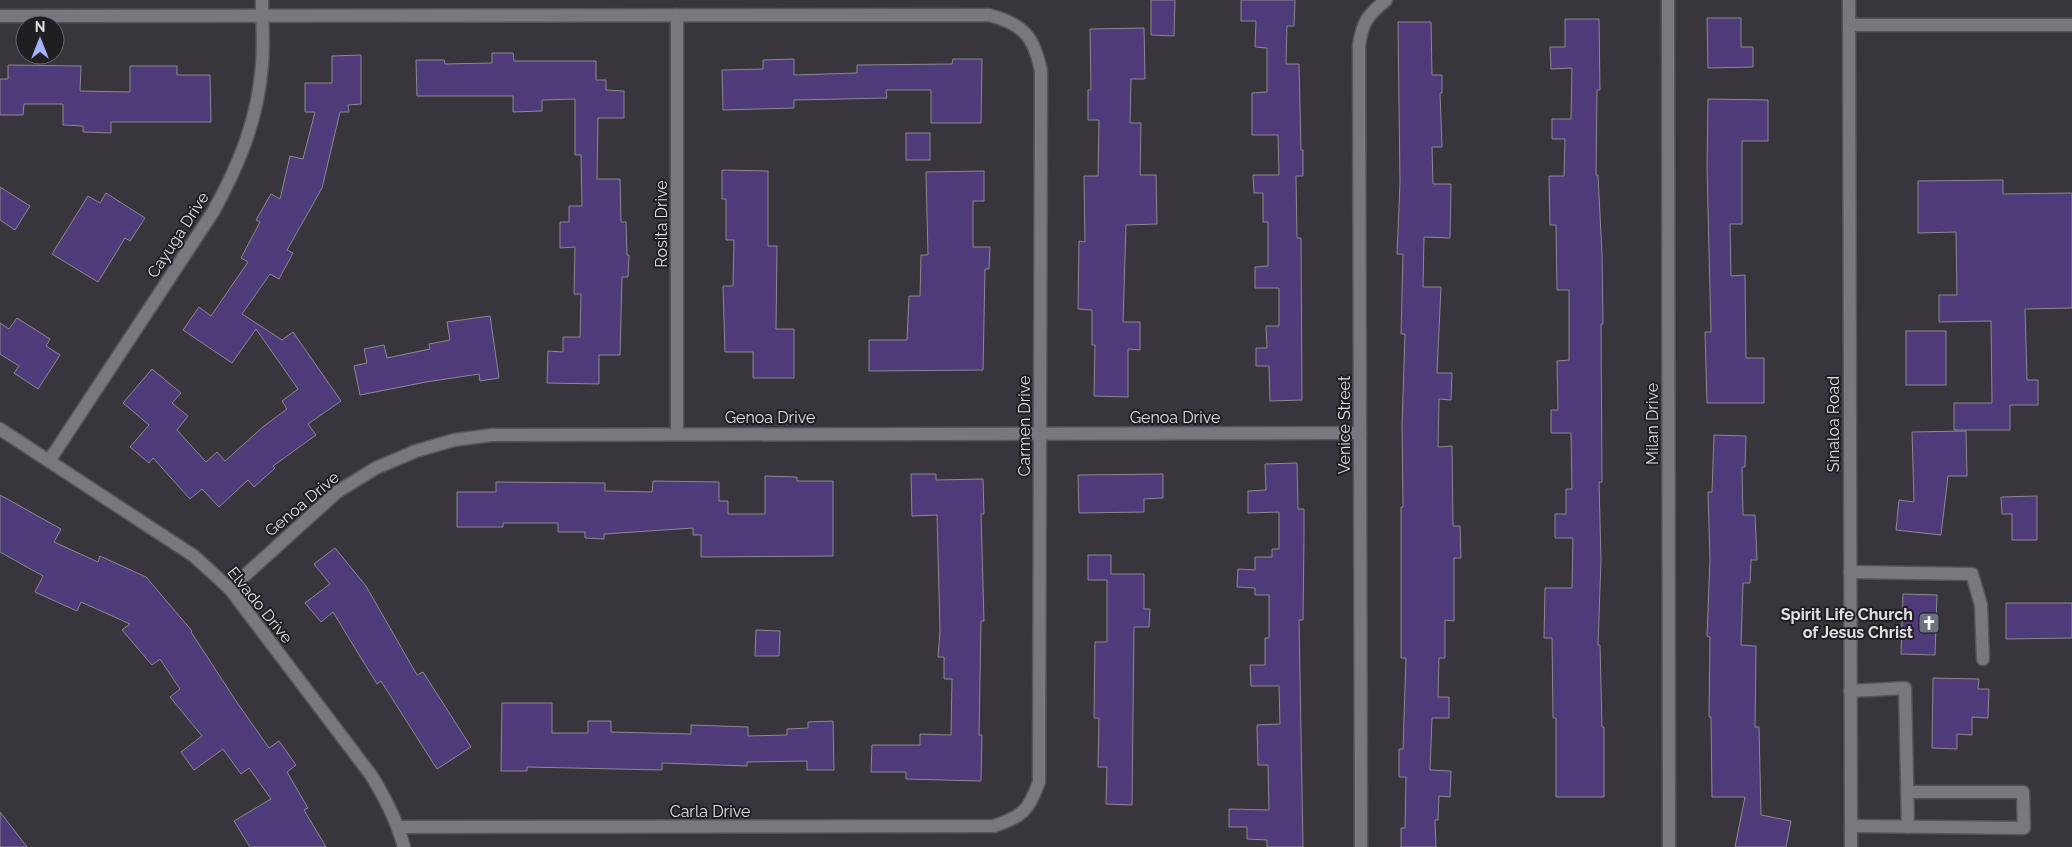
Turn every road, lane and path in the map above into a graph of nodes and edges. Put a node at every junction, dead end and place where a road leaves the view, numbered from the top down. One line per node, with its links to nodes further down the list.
1 (262, 0): 5 (street, Cayuga Drive)
2 (1668, 0): 26 (street, Milan Drive)
3 (1849, 0): 8 (street, Sinaloa Road)
4 (1381, 4): 12 (street, Venice Street)
5 (262, 15): 6 (street); 7 (street); 14 (street, Cayuga Drive)
6 (677, 15): 11 (street, Carmen Drive); 13 (street, Rosita Drive)
7 (0, 16)
8 (1849, 25): 9 (street); 15 (street, Sinaloa Road)
9 (2072, 25)
10 (0, 429): 14 (street, Elvado Drive)
11 (1040, 433): 12 (street, Genoa Drive); 13 (street, Genoa Drive); 20 (street, Carmen Drive)
12 (1360, 433): 25 (street, Venice Street)
13 (677, 434): 16 (street, Genoa Drive)
14 (49, 461): 16 (street, Elvado Drive)
15 (1850, 572): 17 (street); 18 (street, Sinaloa Road)
16 (230, 589): 22 (street, Elvado Drive)
17 (1983, 658)
18 (1850, 690): 19 (street); 21 (street, Sinaloa Road)
19 (1907, 792): 23 (street); 23 (street)
20 (1019, 815): 22 (street, Carla Drive)
21 (1851, 826): 23 (street); 27 (street, Sinaloa Road)
22 (398, 827): 24 (street, Elvado Drive)
23 (1908, 827)
24 (404, 847)
25 (1361, 847)
26 (1669, 847)
27 (1851, 847)

